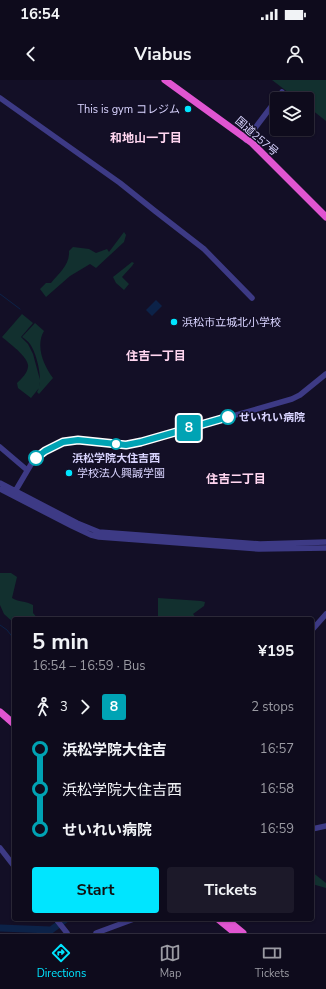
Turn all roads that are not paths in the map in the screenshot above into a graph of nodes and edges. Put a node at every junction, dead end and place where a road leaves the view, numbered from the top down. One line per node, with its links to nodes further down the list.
1 (165, 80): 4 (highway, 国道257号)
2 (0, 98): 6 (street)
3 (270, 108): 4 (street)
4 (246, 140): 5 (highway, 国道257号)
5 (326, 217)
6 (252, 298)
7 (326, 374): 9 (street)
8 (0, 447): 9 (street)
9 (27, 470): 12 (street)
10 (0, 484): 12 (street)
11 (0, 489): 12 (street)
12 (14, 493): 13 (street); 14 (street)
13 (326, 542)
14 (326, 548)
15 (326, 614): 16 (street)
16 (314, 628)
17 (0, 712): 19 (highway)
18 (0, 717): 20 (highway)
19 (12, 722)
20 (12, 726)
21 (326, 826): 22 (street)
22 (314, 828)
23 (0, 848): 24 (street)
24 (12, 863)
25 (129, 921): 30 (street)
26 (220, 921): 31 (highway)
27 (228, 921): 32 (highway)
28 (58, 922): 29 (street)
29 (67, 933)
30 (96, 933)
31 (235, 933)
32 (243, 933)

